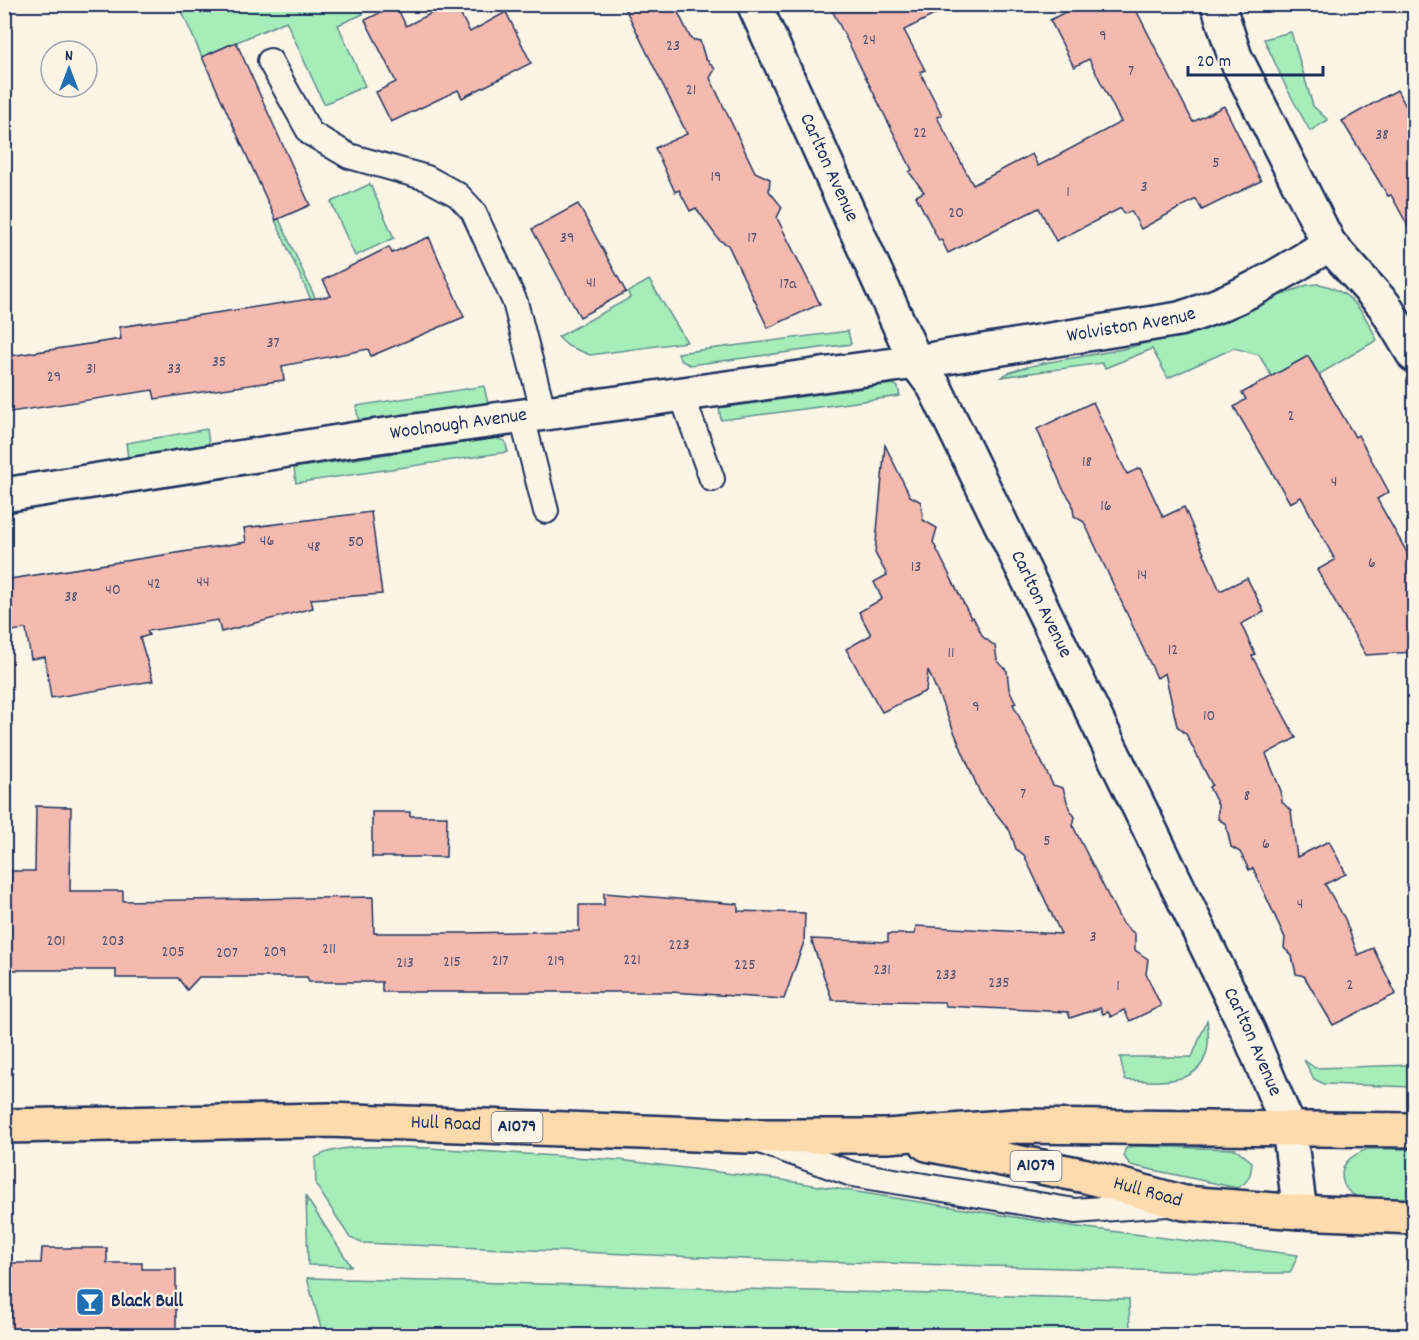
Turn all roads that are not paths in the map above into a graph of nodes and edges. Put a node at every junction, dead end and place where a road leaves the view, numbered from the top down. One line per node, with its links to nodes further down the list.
1 (754, 4): 6 (street, Carlton Avenue)
2 (1218, 4): 4 (street)
3 (270, 61): 8 (lane)
4 (1329, 244): 5 (street); 6 (street, Wolviston Avenue)
5 (1414, 355)
6 (916, 362): 7 (street, Woolnough Avenue); 13 (street, Carlton Avenue)
7 (681, 393): 8 (street, Woolnough Avenue); 9 (lane)
8 (533, 415): 10 (street, Woolnough Avenue); 11 (lane)
9 (712, 479)
10 (4, 495)
11 (546, 511)
12 (4, 1126): 15 (main road, Hull Road / A1079)
13 (1289, 1128): 14 (main road, Hull Road / A1079); 16 (main road, Hull Road / A1079); 18 (street, Carlton Avenue)
14 (1414, 1130)
15 (746, 1136): 16 (main road, Hull Road / A1079); 17 (lane)
16 (887, 1136): 17 (main road, Hull Road / A1079)
17 (1184, 1203): 18 (main road, Hull Road / A1079)
18 (1300, 1212): 19 (main road, Hull Road / A1079)
19 (1414, 1217)

